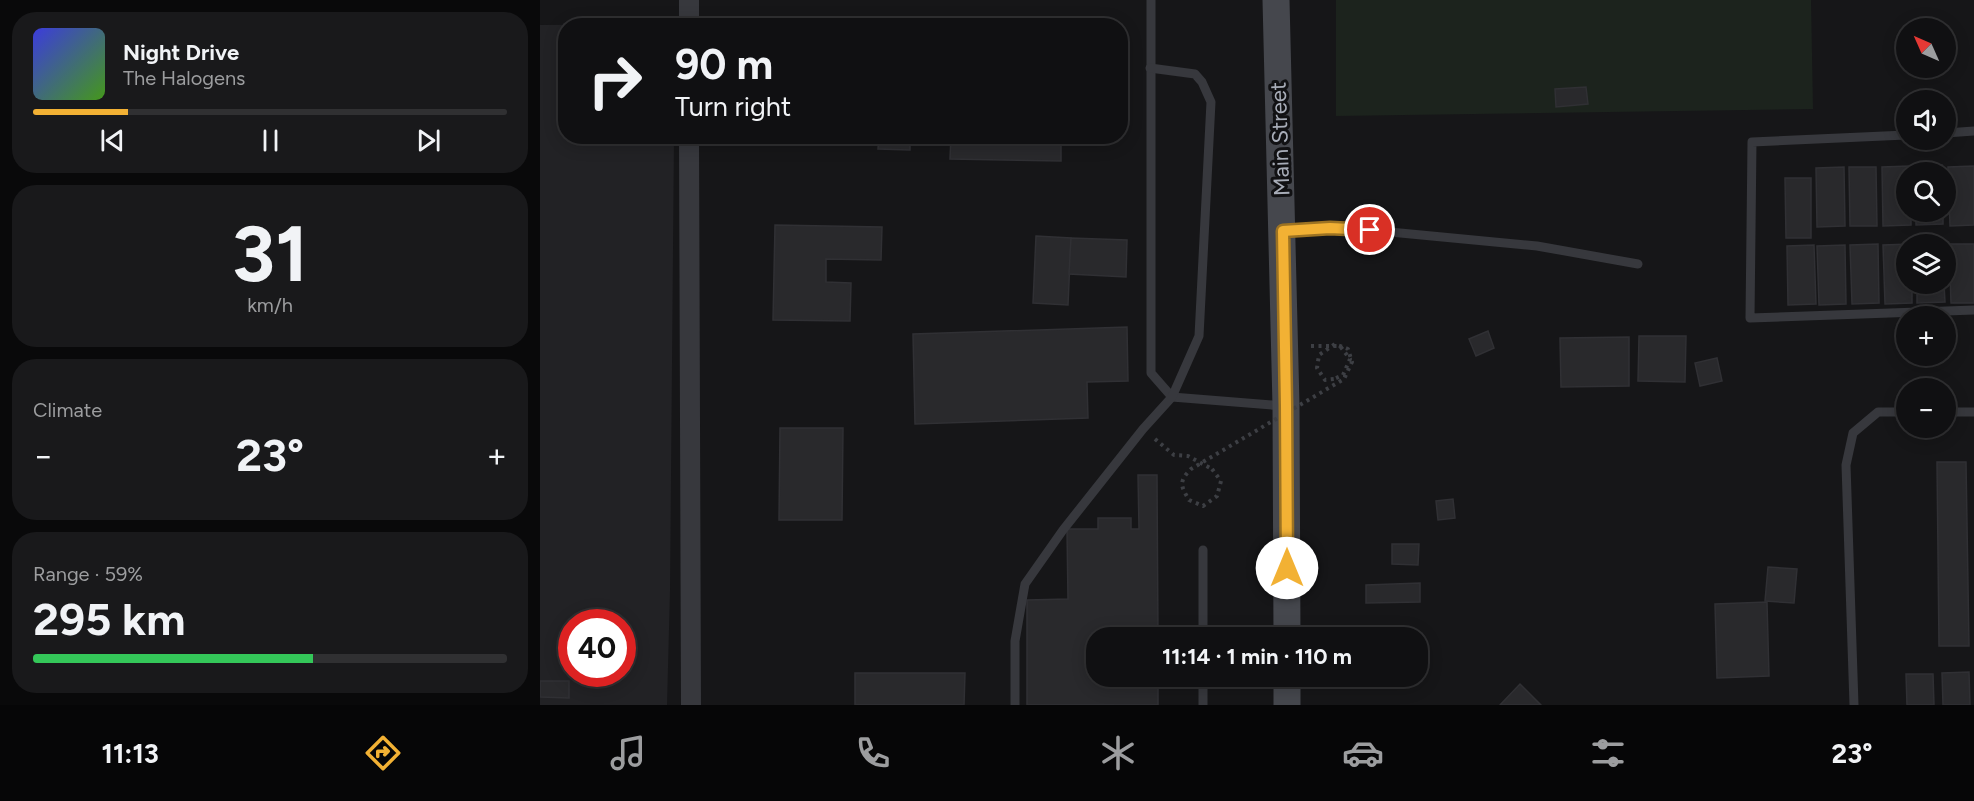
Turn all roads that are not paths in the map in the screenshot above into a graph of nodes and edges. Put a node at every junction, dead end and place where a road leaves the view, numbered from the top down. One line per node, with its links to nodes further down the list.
1 (688, 0): 4 (street)
2 (1151, 0): 5 (lane)
3 (1276, 0): 10 (street, Main Street)
4 (689, 18)
5 (1150, 68): 13 (lane); 13 (lane)
6 (1974, 131): 7 (lane)
7 (1956, 132)
8 (1896, 135): 12 (lane)
9 (689, 144): 23 (street)
10 (1283, 231): 11 (lane); 14 (street, Main Street)
11 (1638, 264)
12 (1974, 310)
13 (1173, 398): 14 (lane); 24 (lane)
14 (1286, 406): 20 (street, Main Street)
15 (1896, 412): 27 (lane)
16 (1956, 412): 17 (lane)
17 (1974, 412)
18 (1203, 550): 19 (lane)
19 (1203, 627)
20 (1287, 627)
21 (1203, 687): 25 (lane)
22 (1287, 687): 26 (street)
23 (691, 705)
24 (1015, 705)
25 (1203, 705)
26 (1287, 705)
27 (1854, 705)

